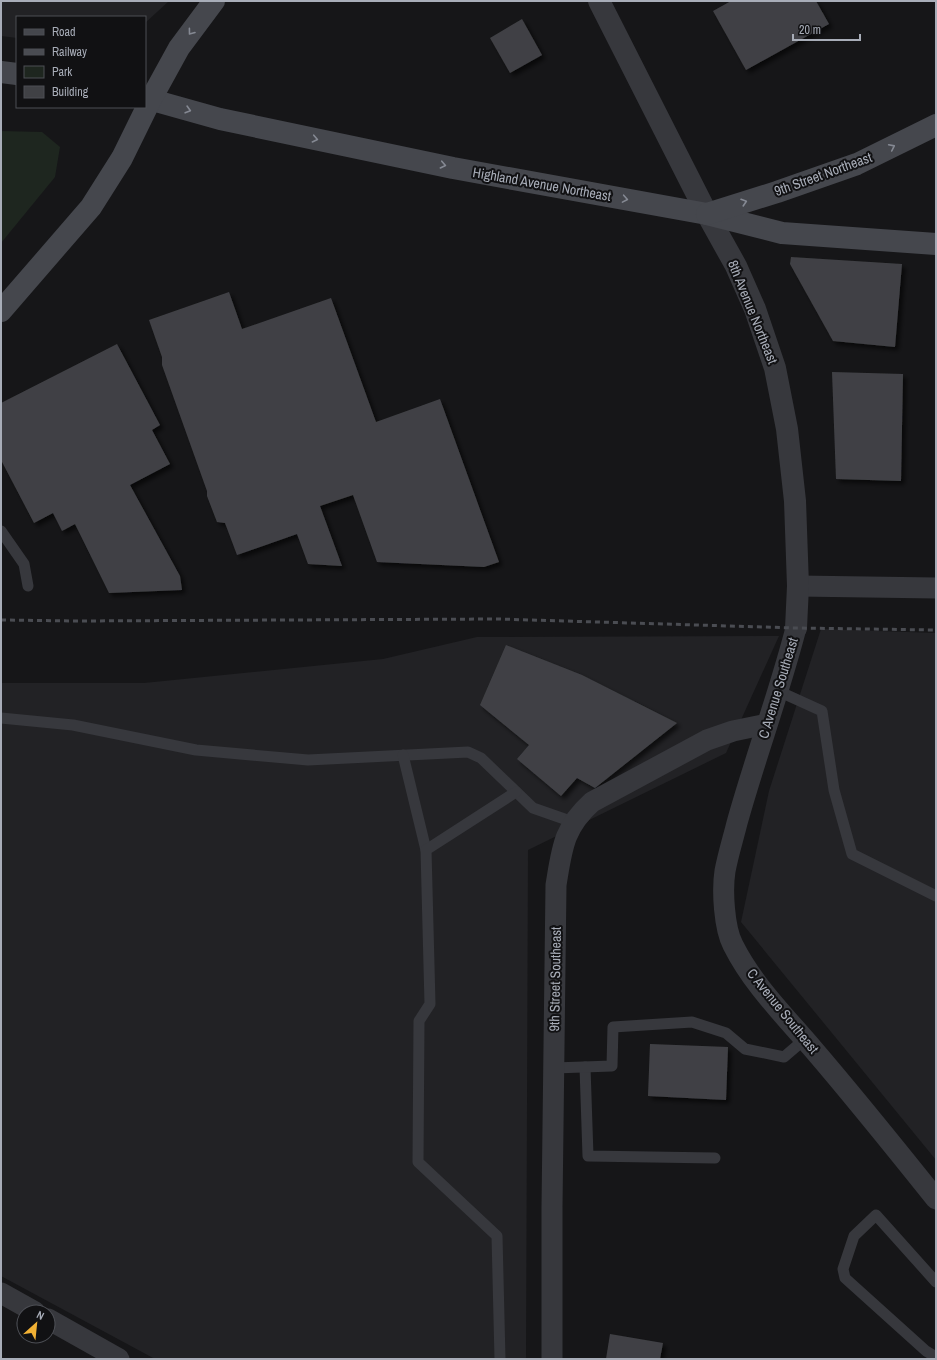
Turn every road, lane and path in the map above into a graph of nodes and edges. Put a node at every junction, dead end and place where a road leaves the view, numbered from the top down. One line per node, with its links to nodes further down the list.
1 (214, 1): 5 (main road, one-way to 5)
2 (599, 1): 8 (street, 8th Avenue Northeast)
3 (1, 72): 4 (main road)
4 (16, 74)
5 (148, 99): 8 (main road, Highland Avenue Northeast, one-way to 8)
6 (144, 108): 10 (main road)
7 (936, 126): 8 (main road, 9th Street Northeast, one-way to 7)
8 (707, 214): 9 (main road, Highland Avenue Northeast); 13 (street, 8th Avenue Northeast)
9 (936, 244)
10 (1, 311)
11 (1, 531): 12 (lane)
12 (28, 586)
13 (798, 586): 14 (street); 15 (street, 8th Avenue Northeast)
14 (936, 588)
15 (796, 628): 16 (street, C Avenue Southeast)
16 (778, 691): 18 (street, C Avenue Southeast); 23 (lane)
17 (1, 718): 19 (lane)
18 (767, 724): 21 (street, 9th Street Southeast); 24 (street, C Avenue Southeast)
19 (403, 755): 20 (lane); 22 (lane)
20 (516, 792): 21 (lane); 22 (lane)
21 (573, 822): 26 (street, 9th Street Southeast)
22 (426, 850): 35 (lane)
23 (936, 896)
24 (804, 1038): 25 (lane); 28 (street, C Avenue Southeast)
25 (585, 1067): 26 (lane); 27 (lane)
26 (554, 1068): 36 (street, 9th Street Southeast)
27 (715, 1158)
28 (936, 1199)
29 (936, 1282): 33 (lane)
30 (1, 1293): 31 (street)
31 (21, 1304)
32 (56, 1324): 34 (street)
33 (936, 1357)
34 (119, 1359)
35 (500, 1359)
36 (552, 1359)

